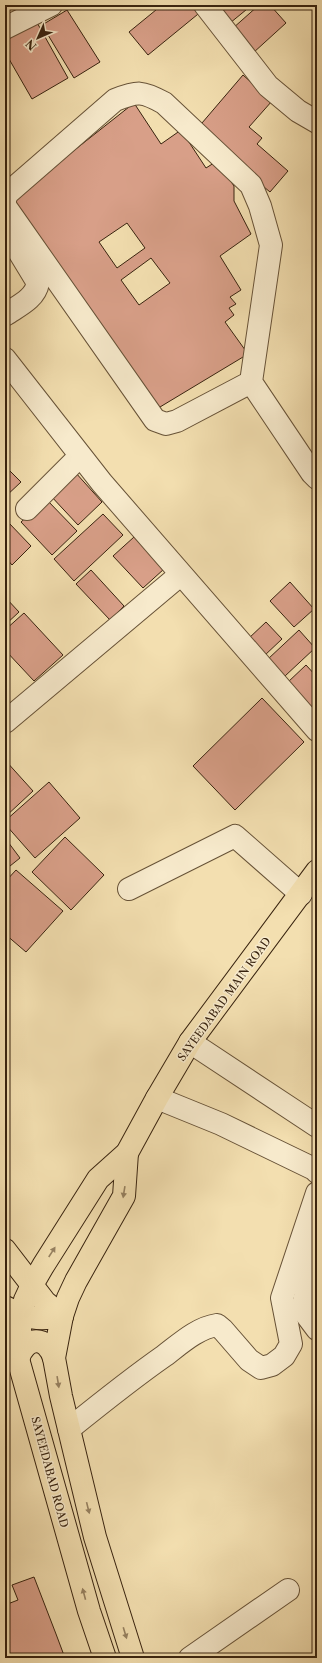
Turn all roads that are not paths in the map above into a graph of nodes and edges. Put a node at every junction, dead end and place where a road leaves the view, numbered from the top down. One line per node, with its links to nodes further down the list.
1 (51, 5): 3 (street)
2 (205, 5): 4 (street)
3 (5, 28)
4 (317, 122)
5 (5, 229): 6 (street)
6 (45, 279): 7 (street); 9 (street); 9 (street)
7 (5, 315)
8 (5, 359): 10 (street)
9 (251, 382): 11 (street)
10 (80, 456): 12 (street); 13 (street)
11 (315, 473)
12 (27, 509)
13 (180, 575): 14 (street); 15 (street)
14 (5, 722)
15 (317, 730)
16 (317, 871): 18 (main road, SAYEEDABAD MAIN ROAD)
17 (129, 889): 18 (street)
18 (301, 894): 19 (main road, SAYEEDABAD MAIN ROAD)
19 (190, 1042): 20 (main road, SAYEEDABAD MAIN ROAD); 21 (street)
20 (157, 1098): 22 (main road, SAYEEDABAD MAIN ROAD); 23 (street)
21 (317, 1126)
22 (127, 1153): 27 (main road, SAYEEDABAD MAIN ROAD, one-way to 22); 29 (main road, SAYEEDABAD MAIN ROAD, one-way to 29)
23 (317, 1172)
24 (317, 1193): 33 (street)
25 (317, 1249): 30 (street)
26 (5, 1250): 27 (main road)
27 (32, 1285): 28 (main road); 29 (main road)
28 (10, 1316): 29 (main road); 32 (main road)
29 (62, 1316): 31 (main road)
30 (317, 1329)
31 (54, 1358): 32 (main road); 33 (main road, one-way to 33)
32 (18, 1359): 35 (main road, SAYEEDABAD ROAD, one-way to 32)
33 (68, 1429): 36 (main road, one-way to 36)
34 (288, 1590): 37 (street)
35 (105, 1658)
36 (134, 1658)
37 (190, 1658)

